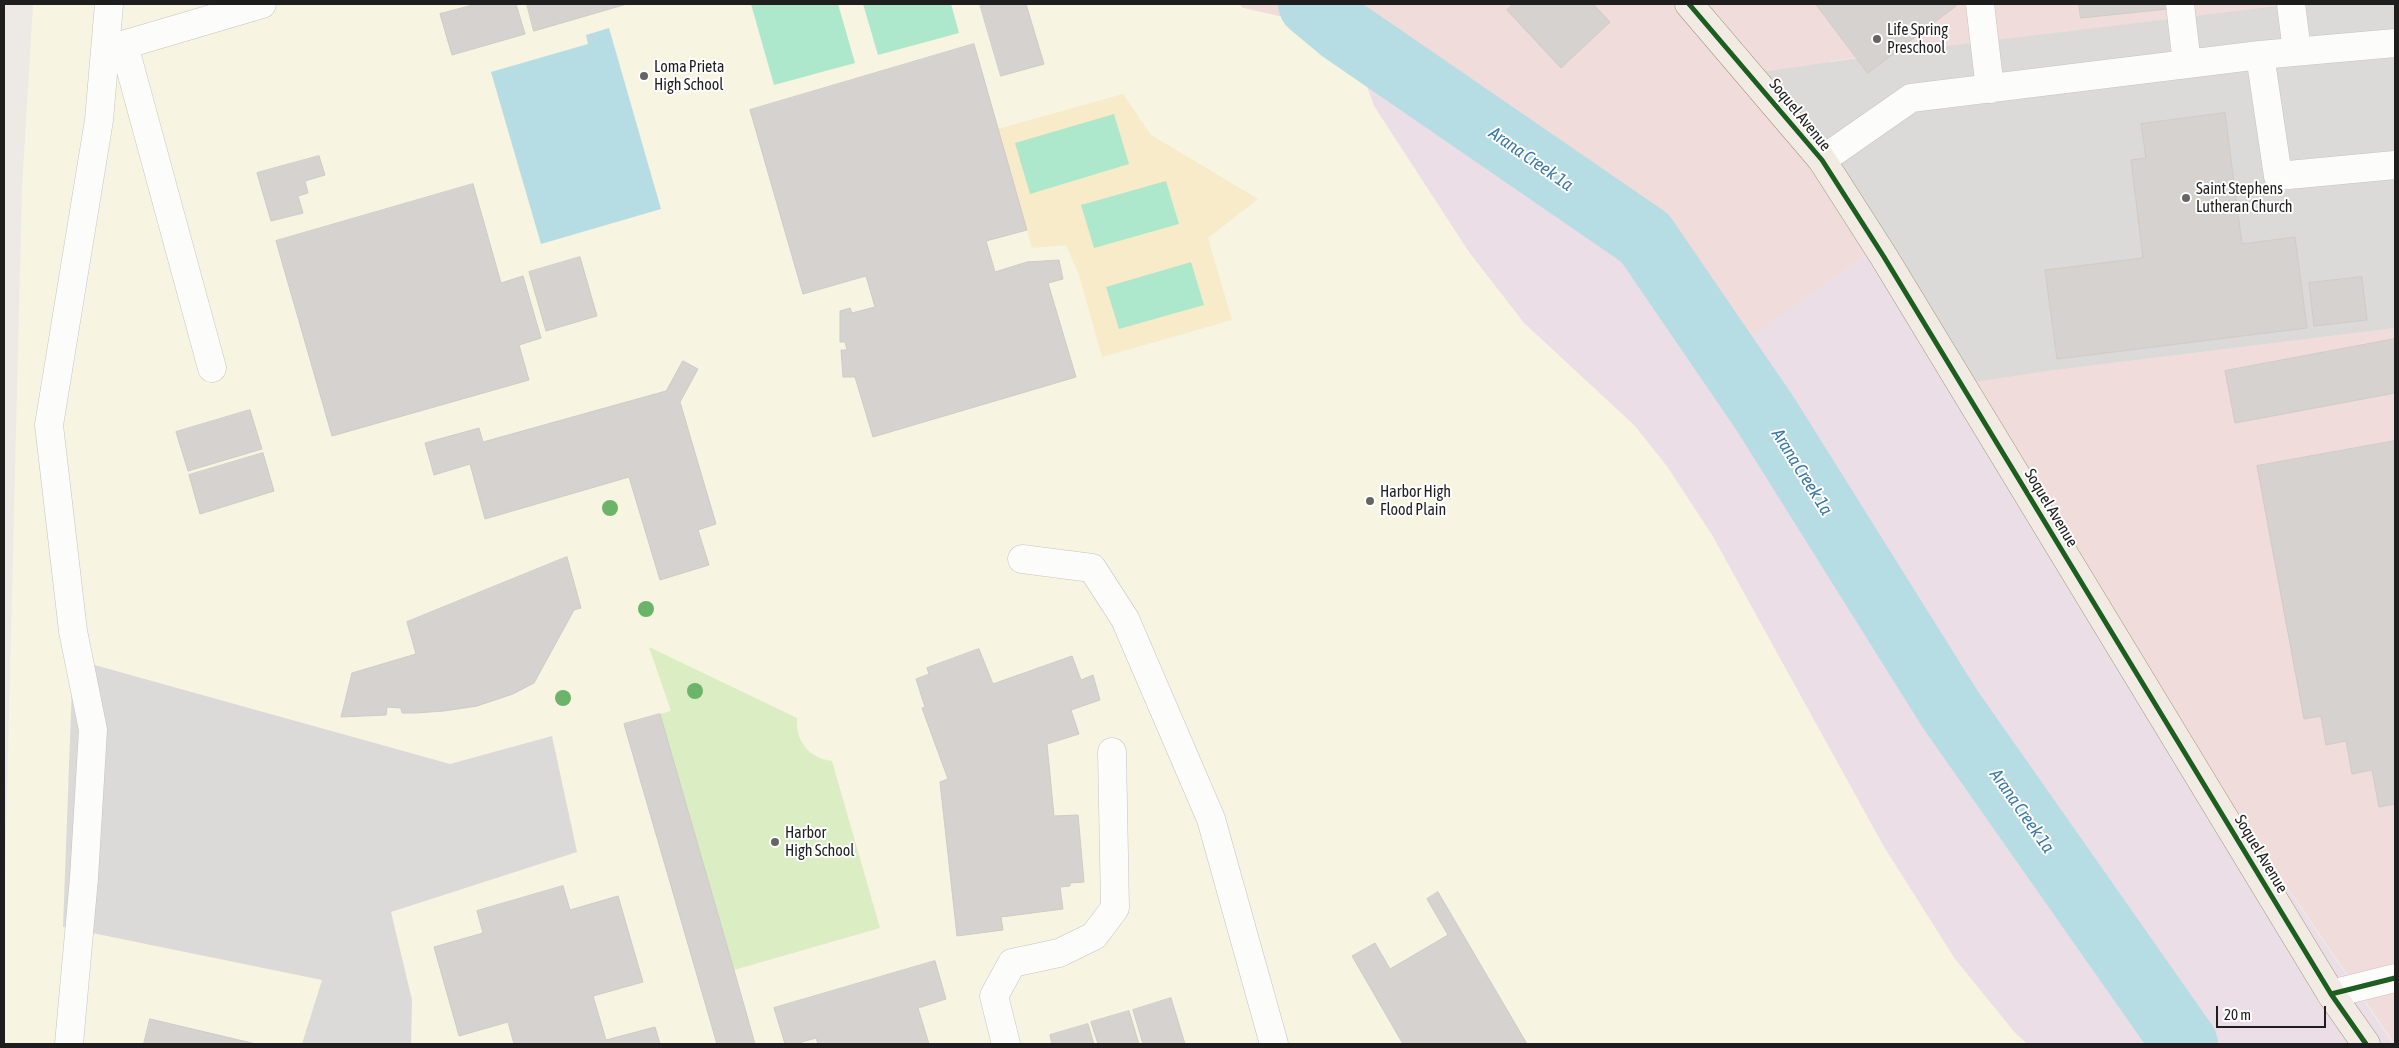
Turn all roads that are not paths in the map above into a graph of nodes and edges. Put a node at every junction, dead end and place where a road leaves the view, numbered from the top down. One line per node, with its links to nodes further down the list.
1 (109, 4): 8 (street)
2 (262, 4): 8 (street)
3 (1689, 4): 13 (main road, Soquel Avenue)
4 (1980, 4): 12 (street)
5 (2180, 4): 11 (street)
6 (2291, 4): 9 (street)
7 (2395, 42): 9 (street)
8 (114, 48): 15 (street); 20 (street)
9 (2297, 52): 10 (street)
10 (2260, 55): 11 (street); 14 (street)
11 (2186, 64): 12 (street)
12 (1990, 89): 13 (street)
13 (1822, 160): 19 (main road, Soquel Avenue)
14 (2395, 165)
15 (212, 368)
16 (1022, 559): 22 (street)
17 (1112, 752): 21 (street)
18 (2395, 978): 19 (street)
19 (2331, 994): 23 (main road, Soquel Avenue)
20 (69, 1044)
21 (1006, 1044)
22 (1274, 1044)
23 (2366, 1044)

